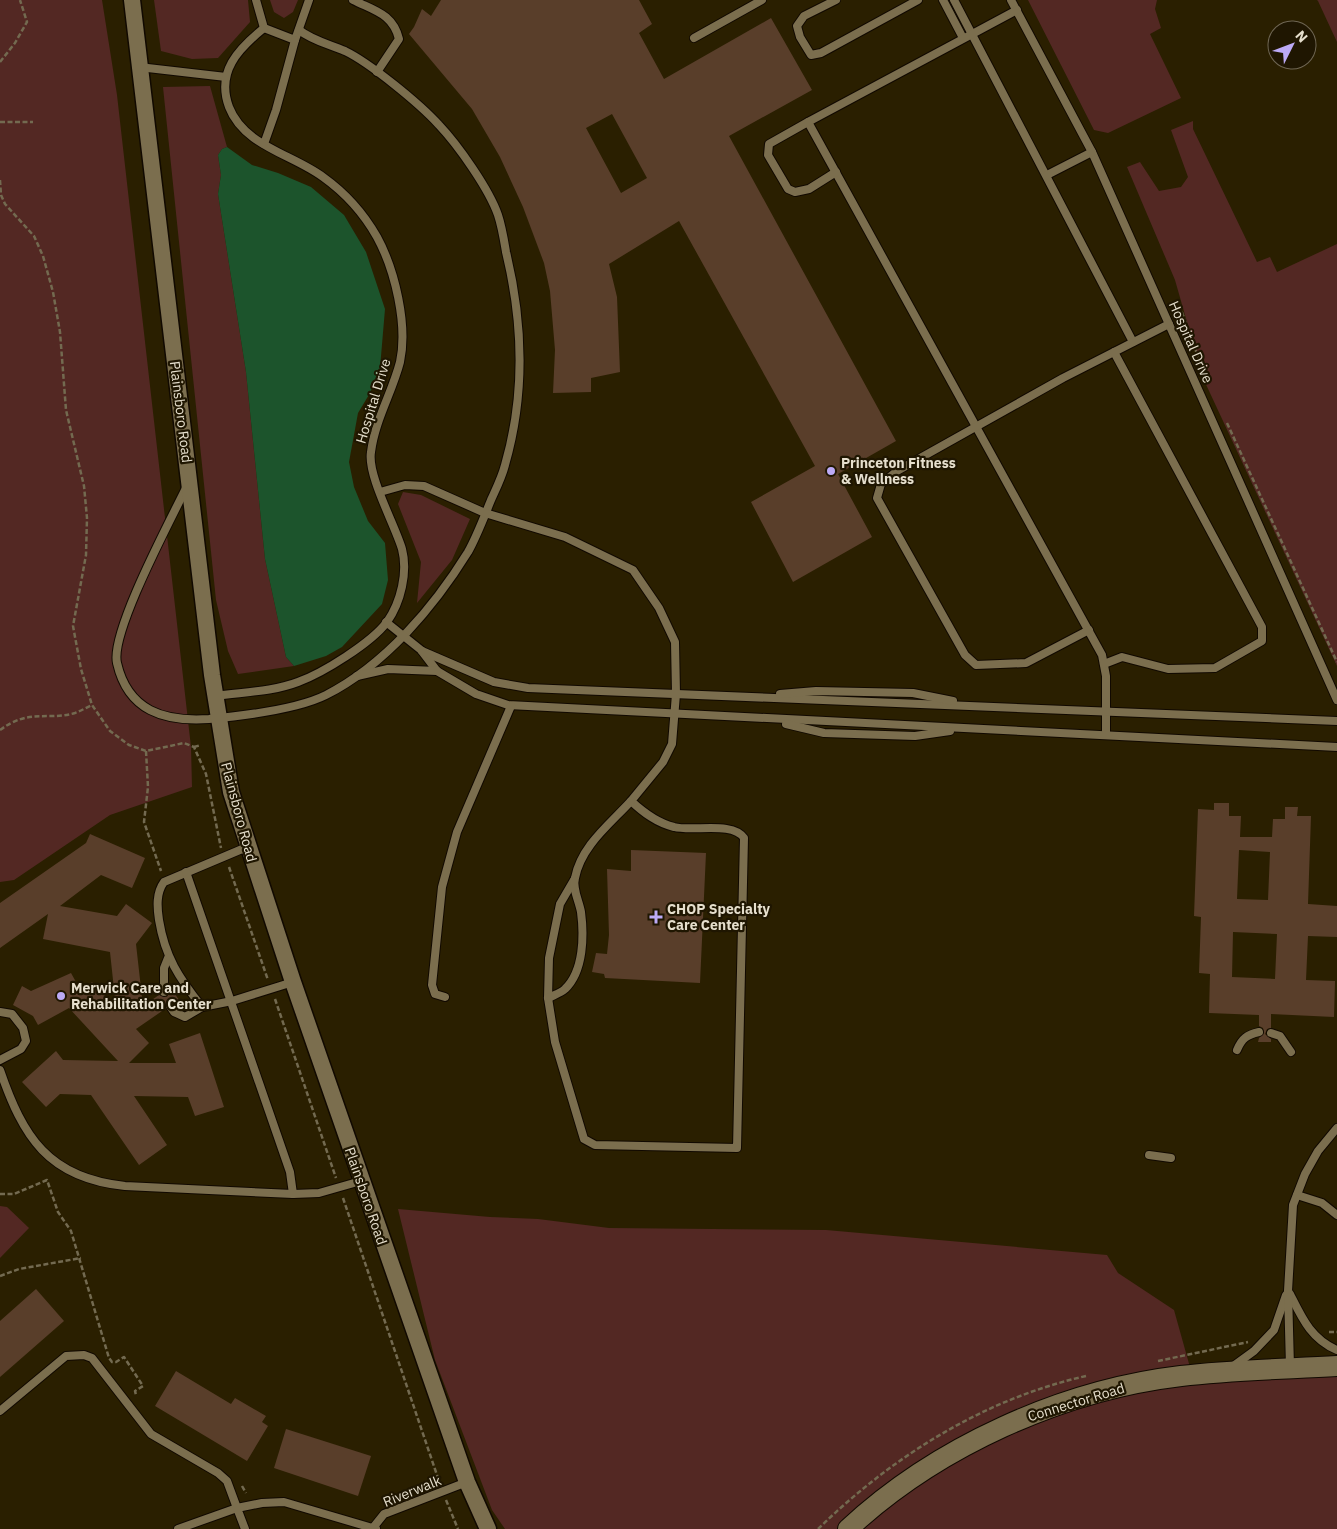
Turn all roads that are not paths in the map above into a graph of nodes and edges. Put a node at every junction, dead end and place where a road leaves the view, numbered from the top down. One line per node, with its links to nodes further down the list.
1 (132, 0): 18 (street, Plainsboro Road)
2 (256, 0): 12 (lane)
3 (309, 0): 13 (lane)
4 (354, 0): 19 (lane)
5 (762, 0): 15 (lane)
6 (836, 0): 7 (lane)
7 (918, 0)
8 (943, 0): 16 (lane)
9 (954, 0): 14 (lane)
10 (1012, 0): 11 (lane, Hospital Drive)
11 (1017, 10): 14 (lane); 23 (lane, Hospital Drive)
12 (264, 28): 17 (lane); 20 (lane)
13 (299, 30): 17 (lane); 19 (lane)
14 (973, 33): 16 (lane); 25 (lane)
15 (694, 38)
16 (963, 38): 21 (lane)
17 (295, 40): 22 (lane)
18 (139, 67): 20 (lane); 30 (street, Plainsboro Road)
19 (377, 72): 32 (lane)
20 (226, 77): 22 (lane, Hospital Drive)
21 (808, 122): 24 (lane); 24 (lane)
22 (264, 144): 31 (lane, Hospital Drive)
23 (1092, 152): 25 (lane); 26 (lane, Hospital Drive)
24 (836, 172): 29 (lane)
25 (1047, 176): 27 (lane)
26 (1169, 324): 27 (lane); 42 (lane, Hospital Drive)
27 (1134, 342): 28 (lane)
28 (1114, 352): 29 (lane); 37 (lane)
29 (977, 426): 34 (lane); 34 (lane)
30 (189, 482): 41 (street, Plainsboro Road); 46 (lane)
31 (380, 492): 32 (lane); 33 (lane, Hospital Drive)
32 (485, 513): 35 (lane); 40 (lane)
33 (386, 622): 35 (lane); 41 (lane)
34 (1089, 630): 37 (lane)
35 (402, 635): 36 (lane); 39 (lane)
36 (421, 650): 38 (lane); 40 (lane)
37 (1104, 664): 44 (lane)
38 (437, 671): 39 (lane); 43 (lane)
39 (355, 676): 46 (lane)
40 (676, 694): 44 (lane); 45 (lane)
41 (214, 696): 46 (street, Plainsboro Road)
42 (1337, 700)
43 (511, 706): 45 (lane); 57 (lane)
44 (1107, 711): 47 (lane); 48 (lane)
45 (675, 714): 48 (lane); 50 (lane)
46 (218, 718): 51 (street, Plainsboro Road)
47 (1337, 721)
48 (1106, 735): 49 (lane)
49 (1337, 747)
50 (631, 801): 53 (lane); 58 (lane)
51 (247, 847): 52 (lane); 55 (street, Plainsboro Road)
52 (186, 872): 54 (lane); 59 (lane)
53 (574, 880): 58 (lane); 58 (lane)
54 (168, 958): 56 (lane); 61 (lane)
55 (293, 982): 59 (lane); 72 (street, Plainsboro Road)
56 (164, 992)
57 (445, 997)
58 (548, 998)
59 (232, 1001): 61 (lane); 73 (lane)
60 (170, 1006): 61 (lane)
61 (202, 1007)
62 (0, 1012): 67 (lane)
63 (1259, 1032): 65 (lane)
64 (1271, 1033): 66 (lane)
65 (1237, 1050)
66 (1291, 1052)
67 (0, 1060)
68 (0, 1070): 73 (lane)
69 (1337, 1128): 74 (lane)
70 (1149, 1155): 71 (lane)
71 (1171, 1158)
72 (361, 1181): 73 (lane); 82 (street, Plainsboro Road)
73 (293, 1194)
74 (1297, 1194): 75 (lane); 76 (lane)
75 (1337, 1215)
76 (1288, 1291): 77 (lane); 79 (lane); 80 (lane)
77 (1337, 1350)
78 (1337, 1366): 79 (street, Connector Road)
79 (1290, 1369): 80 (street, Connector Road)
80 (1223, 1373): 88 (street, Connector Road)
81 (0, 1412): 83 (lane)
82 (467, 1482): 84 (lane, Riverwalk); 87 (street, Plainsboro Road)
83 (238, 1508): 84 (lane); 85 (lane); 86 (lane)
84 (374, 1528)
85 (178, 1529)
86 (245, 1529)
87 (488, 1529)
88 (848, 1529)

